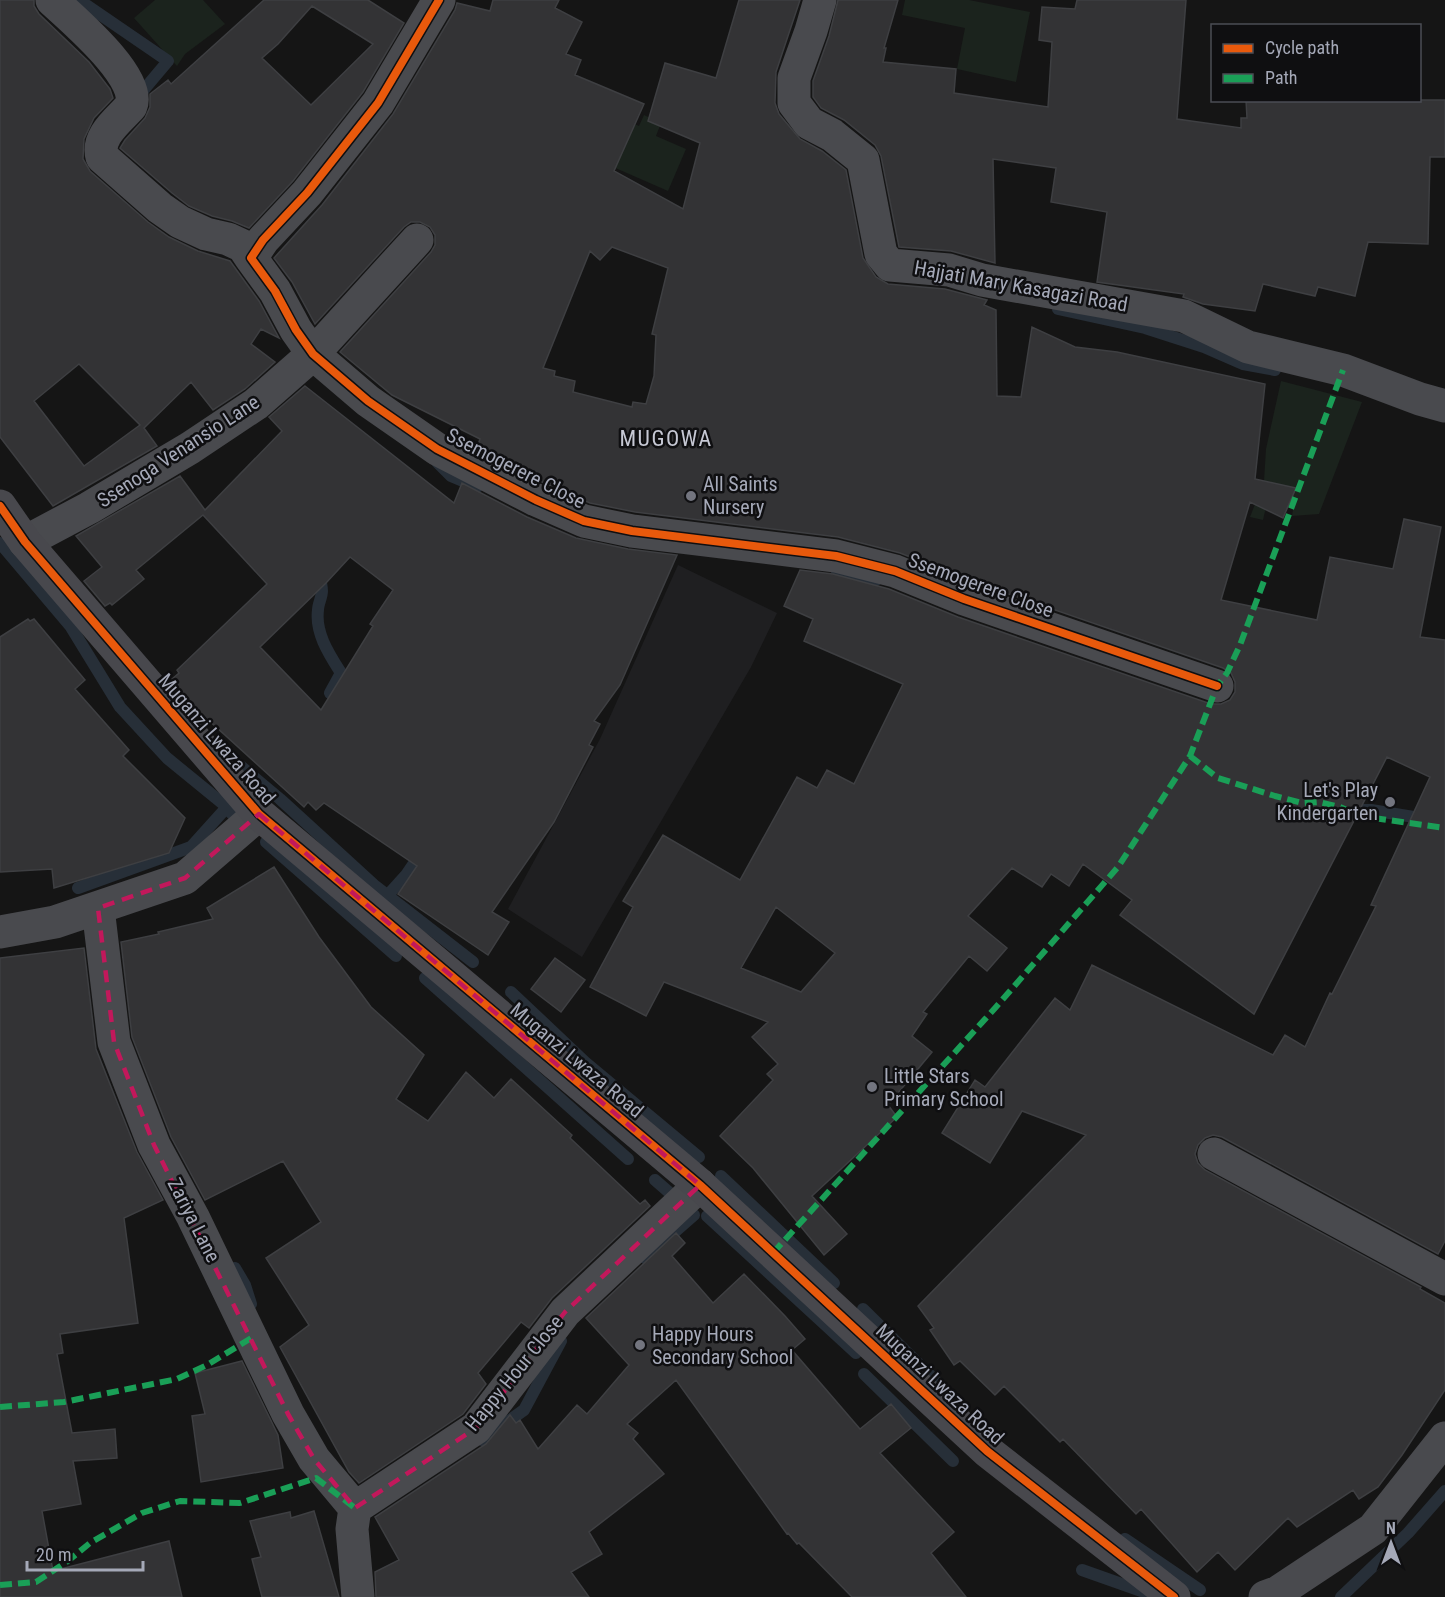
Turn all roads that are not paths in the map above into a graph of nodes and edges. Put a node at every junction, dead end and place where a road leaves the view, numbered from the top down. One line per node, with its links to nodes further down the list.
1 (52, 0): 5 (street, Ssemogerere Close)
2 (439, 0): 5 (street)
3 (820, 0): 7 (street, Hajjati Mary Kasagazi Road)
4 (417, 240): 6 (street, Ssenoga Venansio Lane)
5 (251, 258): 6 (street, Ssemogerere Close)
6 (313, 354): 9 (street, Ssenoga Venansio Lane); 10 (street, Ssemogerere Close)
7 (1445, 406)
8 (0, 506): 9 (street, Muganzi Lwaza Road)
9 (25, 542): 11 (street, Muganzi Lwaza Road)
10 (1217, 686)
11 (259, 814): 12 (street); 15 (street, Muganzi Lwaza Road)
12 (98, 908): 13 (street); 18 (street, Zariya Lane)
13 (0, 932)
14 (1214, 1154): 16 (street)
15 (700, 1185): 18 (street, Happy Hour Close); 20 (street, Muganzi Lwaza Road)
16 (1445, 1279)
17 (1445, 1438): 21 (street)
18 (355, 1508): 19 (street)
19 (358, 1597)
20 (1174, 1597)
21 (1265, 1597)

